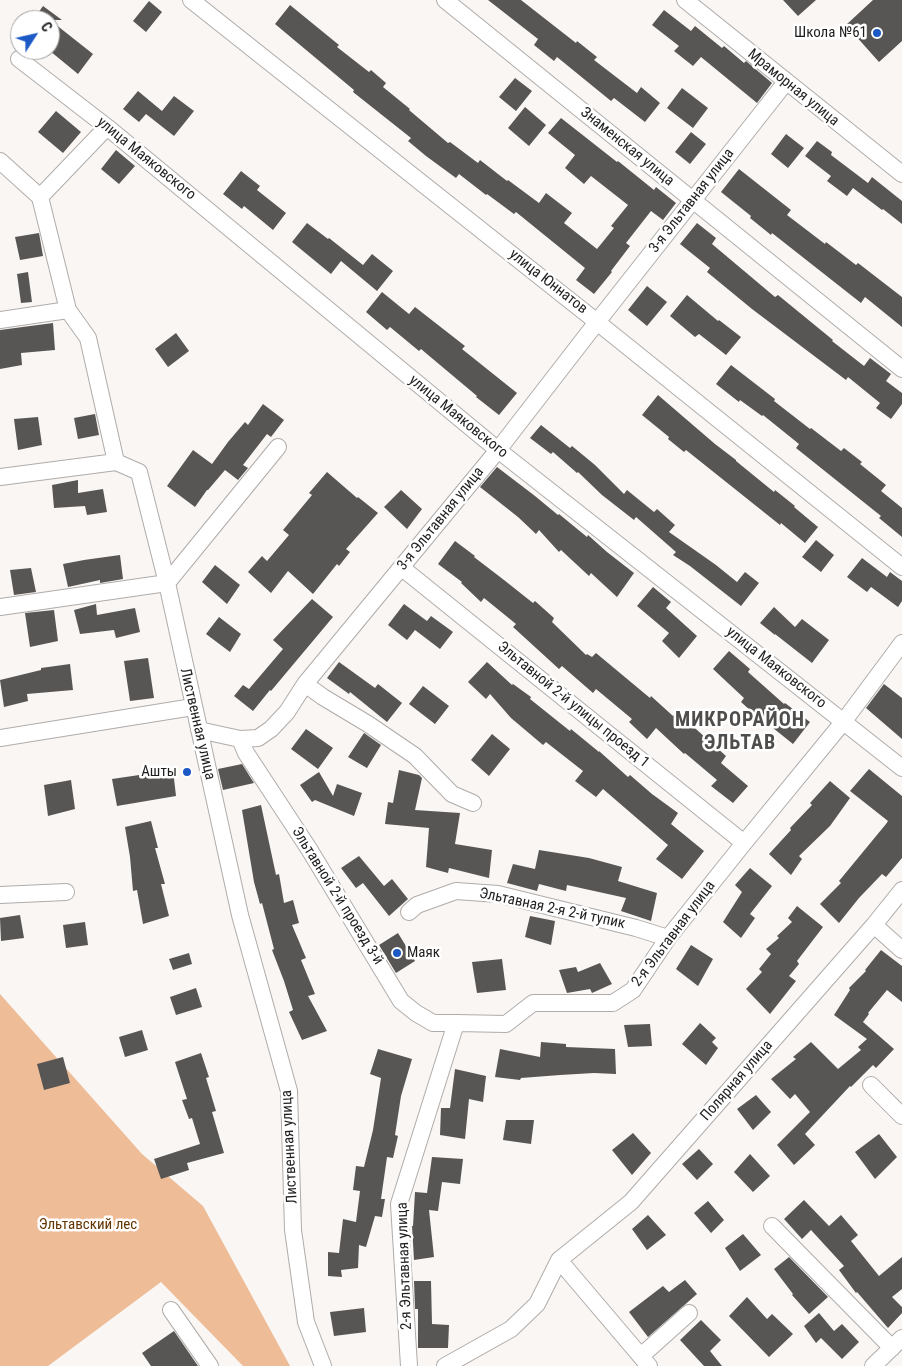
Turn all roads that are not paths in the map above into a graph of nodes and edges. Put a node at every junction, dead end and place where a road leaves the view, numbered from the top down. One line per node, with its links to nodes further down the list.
1 (191, 0): 13 (street, улица Юннатов)
2 (445, 0): 10 (street, Знаменская улица)
3 (684, 0): 5 (street, Мраморная улица)
4 (20, 60): 6 (street, улица Маяковского)
5 (786, 82): 8 (street, Мраморная улица); 10 (street, 3-я Эльтавная улица)
6 (107, 127): 9 (street); 16 (street, улица Маяковского)
7 (0, 161): 9 (street)
8 (902, 174)
9 (40, 198): 11 (street)
10 (693, 200): 13 (street, 3-я Эльтавная улица); 14 (street, Знаменская улица)
11 (68, 310): 12 (street); 17 (street)
12 (0, 320)
13 (597, 322): 16 (street, 3-я Эльтавная улица); 19 (street, улица Юннатов)
14 (902, 369)
15 (278, 448): 21 (street)
16 (498, 450): 20 (street, 3-я Эльтавная улица); 26 (street, улица Маяковского)
17 (116, 462): 18 (street); 21 (street, Лиственная улица)
18 (0, 476)
19 (902, 567)
20 (402, 568): 24 (street, 3-я Эльтавная улица); 32 (street, Эльтавной 2-й улицы проезд 1)
21 (167, 583): 22 (street); 25 (street, Лиственная улица)
22 (0, 607)
23 (902, 643): 26 (street, 2-я Эльтавная улица)
24 (306, 684): 29 (street, 3-я Эльтавная улица); 31 (street)
25 (193, 707): 27 (street, Лиственная улица); 28 (street)
26 (844, 721): 30 (street, улица Маяковского); 32 (street, 2-я Эльтавная улица)
27 (199, 730): 29 (street, 3-я Эльтавная улица); 50 (street, Лиственная улица)
28 (0, 738)
29 (240, 739): 40 (street, Эльтавной 2-й проезд 3-й)
30 (902, 768)
31 (473, 803)
32 (744, 843): 38 (street, 2-я Эльтавная улица)
33 (902, 890): 37 (street, Полярная улица)
34 (66, 892): 35 (street)
35 (0, 895)
36 (409, 912): 38 (street, Эльтавная 2-я 2-й тупик)
37 (874, 925): 39 (street); 44 (street, Полярная улица)
38 (668, 938): 40 (street, 2-я Эльтавная улица)
39 (902, 950)
40 (456, 1023): 51 (street, 2-я Эльтавная улица)
41 (872, 1085): 42 (street)
42 (902, 1116)
43 (772, 1226): 47 (street)
44 (559, 1260): 48 (street); 52 (street)
45 (171, 1310): 49 (street)
46 (689, 1313): 48 (street)
47 (897, 1343): 53 (street)
48 (645, 1361)
49 (210, 1366)
50 (323, 1366)
51 (409, 1366)
52 (445, 1366)
53 (873, 1366)

